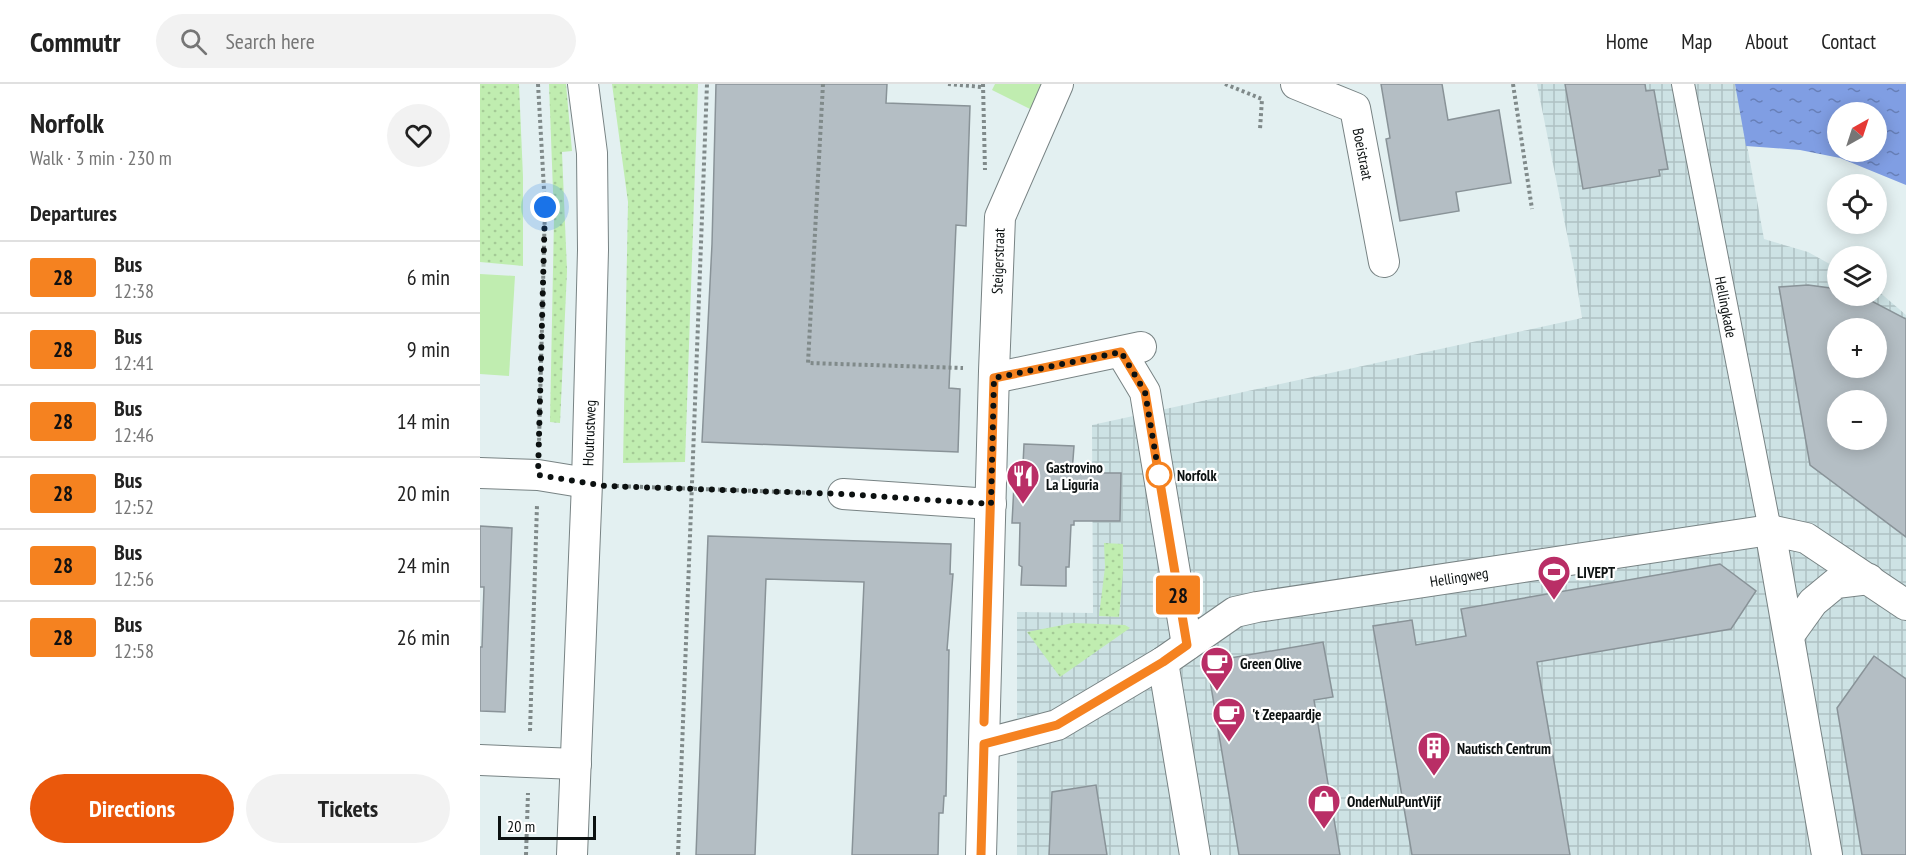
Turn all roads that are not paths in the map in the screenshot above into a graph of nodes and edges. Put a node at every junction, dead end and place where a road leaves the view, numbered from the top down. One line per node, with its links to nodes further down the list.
1 (583, 84): 8 (street, Houtrustweg)
2 (1058, 84): 6 (street, Steigerstraat)
3 (1296, 84): 5 (street, Boeistraat)
4 (1683, 84): 11 (street, Hellingkade)
5 (1384, 262)
6 (994, 378): 10 (street, Steigerstraat); 15 (street)
7 (480, 473): 8 (street)
8 (587, 483): 18 (street, Houtrustweg)
9 (843, 494): 10 (street)
10 (991, 504): 16 (street, Steigerstraat)
11 (1770, 530): 12 (street, Hellingweg); 14 (street); 15 (street, Hellingweg)
12 (1869, 579): 13 (street, Hellingweg); 14 (street)
13 (1906, 605)
14 (1790, 634): 22 (street)
15 (1175, 654): 16 (street, Hellingweg); 21 (street)
16 (984, 744): 20 (street, Steigerstraat)
17 (480, 760): 18 (street)
18 (576, 764): 19 (street, Houtrustweg)
19 (572, 855)
20 (981, 855)
21 (1196, 855)
22 (1827, 855)

